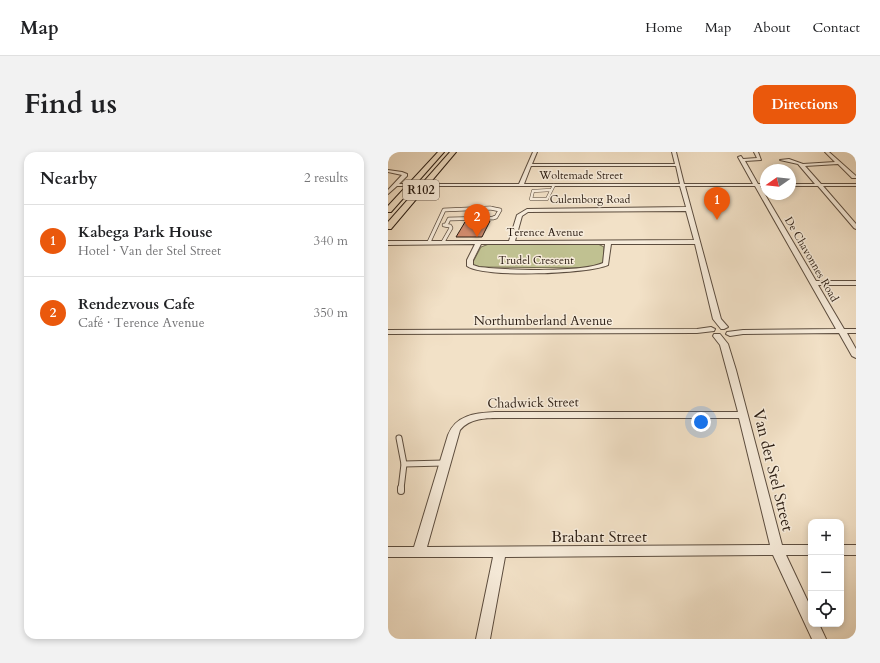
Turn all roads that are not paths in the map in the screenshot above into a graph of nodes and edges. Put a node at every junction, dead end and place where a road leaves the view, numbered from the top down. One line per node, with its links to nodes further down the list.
1 (441, 152): 15 (main road, R102)
2 (453, 152): 16 (main road, R102)
3 (535, 152): 9 (street)
4 (674, 152): 10 (street, Van der Stel Street)
5 (756, 152): 20 (street, De Chavonnes Road)
6 (827, 152): 8 (street)
7 (782, 160): 11 (street)
8 (840, 163): 11 (street); 13 (street)
9 (530, 165): 10 (street); 17 (street)
10 (677, 165): 19 (street, Van der Stel Street)
11 (802, 165): 23 (street)
12 (388, 171): 14 (street)
13 (854, 177)
14 (396, 185): 15 (street, Woltemade Street); 26 (street)
15 (411, 185): 16 (street, Woltemade Street); 28 (main road, R102)
16 (425, 185): 17 (street, Woltemade Street); 31 (main road, R102)
17 (521, 185): 18 (street, Woltemade Street)
18 (554, 185): 19 (street, Woltemade Street); 25 (lane)
19 (682, 185): 20 (street, Woltemade Street); 27 (street, Van der Stel Street)
20 (756, 185): 21 (street, Woltemade Street); 40 (street, De Chavonnes Road)
21 (760, 185)
22 (796, 185): 23 (street)
23 (819, 185): 24 (street); 32 (street)
24 (856, 185)
25 (551, 190): 25 (lane)
26 (388, 193)
27 (689, 209): 37 (street, Culemborg Road); 39 (street, Van der Stel Street)
28 (388, 210)
29 (438, 225): 30 (lane); 30 (lane); 34 (lane)
30 (446, 225): 35 (lane)
31 (388, 227)
32 (856, 227)
33 (390, 242): 34 (street, Terence Avenue)
34 (429, 242): 35 (street, Terence Avenue)
35 (443, 242): 36 (street, Terence Avenue)
36 (479, 242): 37 (street, Terence Avenue); 38 (street, Trudel Crescent)
37 (512, 242): 38 (street, Terence Avenue)
38 (608, 242): 39 (street, Terence Avenue)
39 (696, 242): 42 (street, Van der Stel Street)
40 (813, 283): 41 (street); 43 (street, De Chavonnes Road)
41 (856, 283)
42 (720, 331): 43 (street, Northumberland Avenue); 45 (street, Northumberland Avenue); 48 (street, Van der Stel Street)
43 (841, 331): 44 (street, Northumberland Avenue); 46 (street, De Chavonnes Road)
44 (856, 331)
45 (388, 332)
46 (853, 347): 47 (street, De Chavonnes Road)
47 (856, 356)
48 (743, 415): 50 (street, Chadwick Street); 53 (street, Van der Stel Street)
49 (399, 438): 51 (lane)
50 (444, 463): 51 (lane); 58 (street, Chadwick Street)
51 (404, 464): 52 (lane)
52 (401, 491)
53 (777, 550): 54 (street, Brabant Street); 59 (street, Brabant Street); 60 (street, Van der Stel Street)
54 (808, 550)
55 (844, 550): 56 (street)
56 (856, 550)
57 (388, 552): 58 (street, Brabant Street)
58 (419, 552): 59 (street, Brabant Street)
59 (500, 552): 62 (street)
60 (808, 615)
61 (814, 627): 63 (street, Van der Stel Street)
62 (483, 639)
63 (819, 639)

